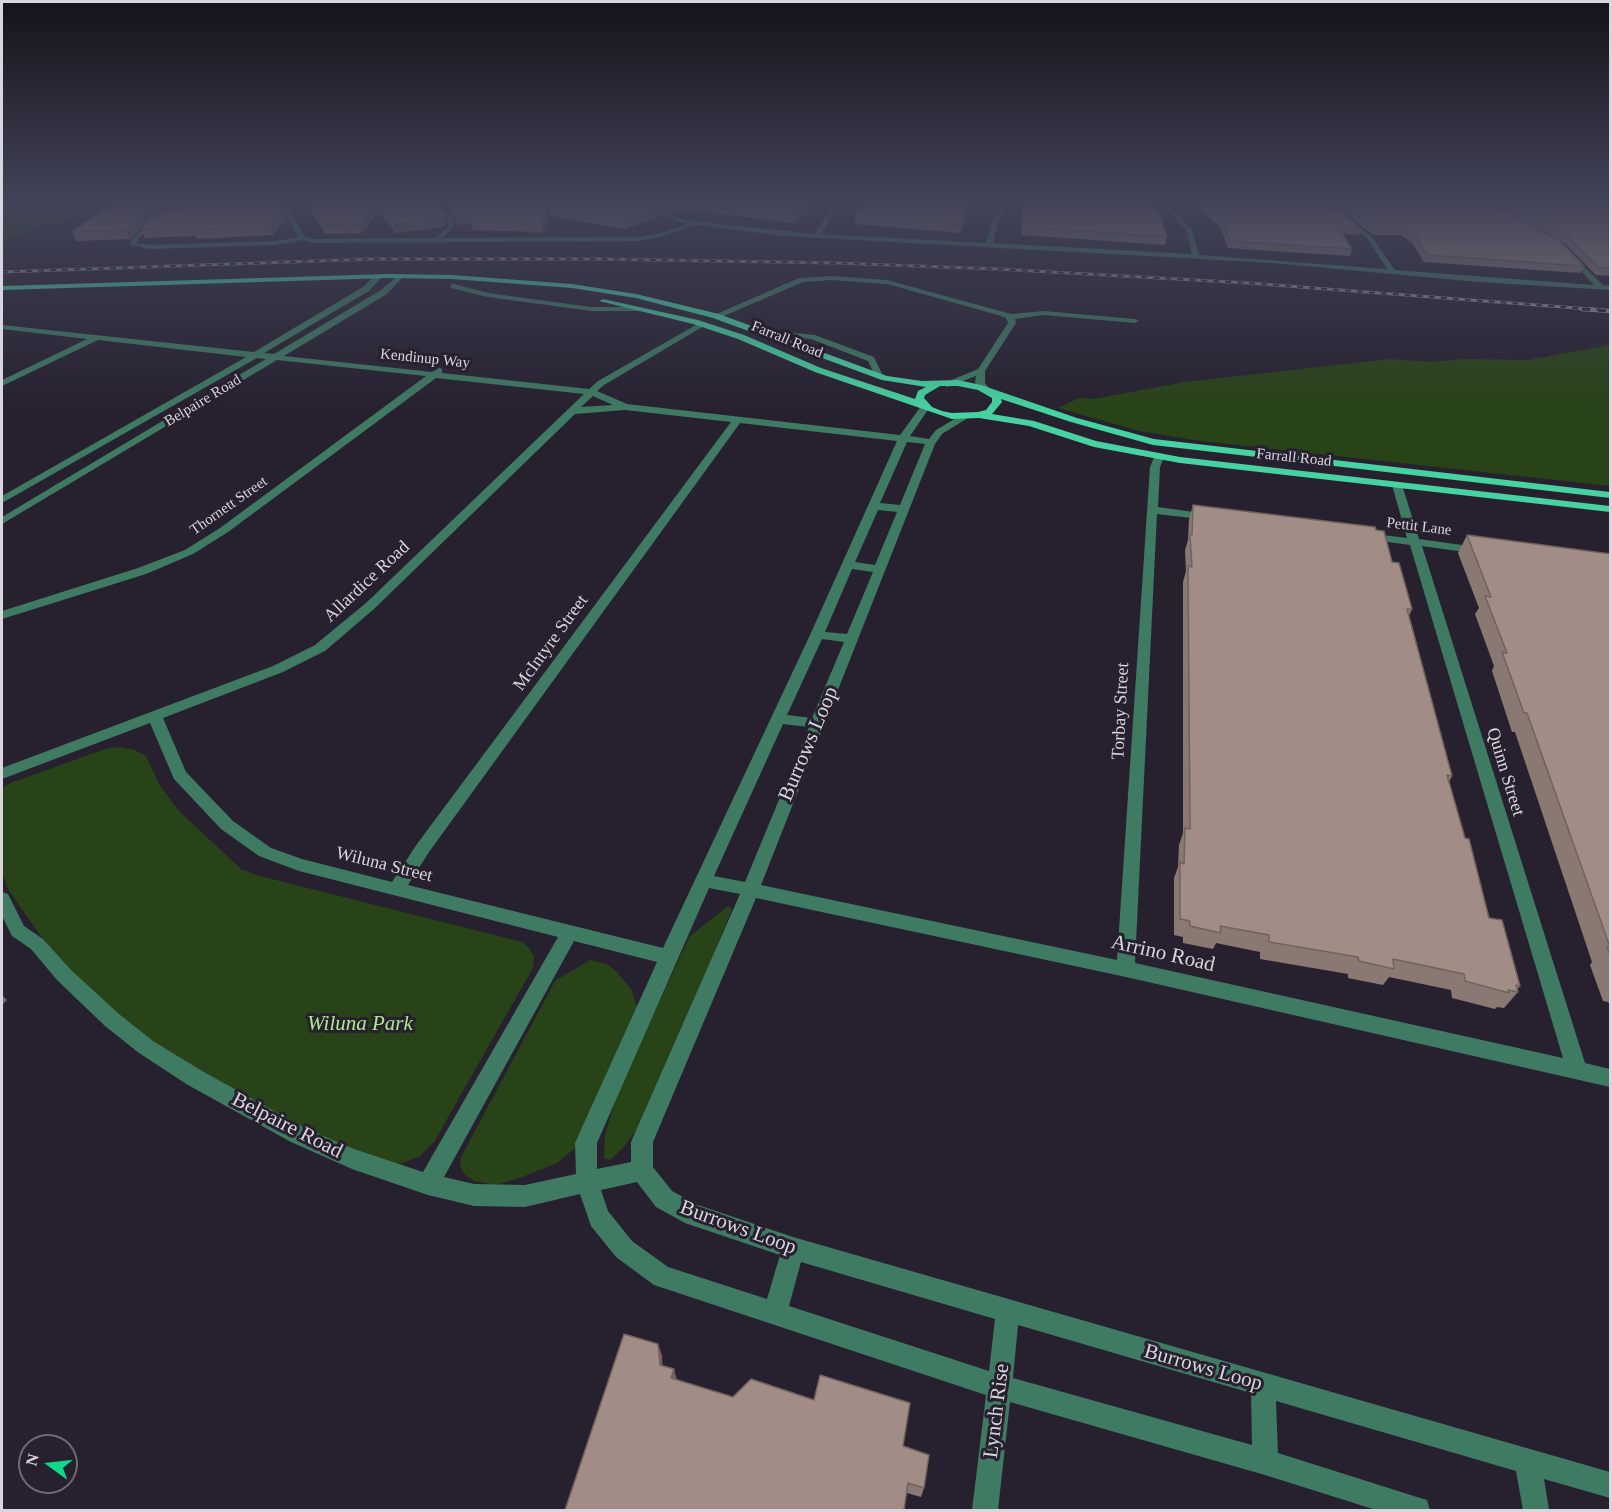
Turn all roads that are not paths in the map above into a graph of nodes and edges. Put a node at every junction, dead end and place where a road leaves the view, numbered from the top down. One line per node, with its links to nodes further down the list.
1 (1397, 272): 9 (street)
2 (1585, 272): 9 (street)
3 (379, 276): 4 (main road, Farrall Road); 5 (main road, Farrall Road); 6 (street, Belpaire Road)
4 (400, 276): 7 (street, Belpaire Road); 17 (main road, Farrall Road)
5 (94, 285): 10 (main road, Farrall Road); 12 (main road, Farrall Road)
6 (371, 285): 7 (main road, Farrall Road); 12 (main road, Farrall Road); 26 (street, Belpaire Road)
7 (392, 285): 8 (main road, Farrall Road); 27 (street, Belpaire Road)
8 (454, 286): 13 (main road, Farrall Road); 16 (street, Farrall Road)
9 (1600, 287): 11 (street)
10 (2, 288)
11 (1611, 288)
12 (198, 290): 14 (main road, Farrall Road)
13 (558, 294)
14 (2, 296)
15 (592, 299): 16 (main road, Farrall Road)
16 (640, 309): 21 (main road, Farrall Road)
17 (716, 316): 18 (street); 24 (main road, Farrall Road)
18 (1010, 317): 20 (street); 33 (street)
19 (2, 319): 23 (street, Kendinup Way)
20 (1135, 321)
21 (700, 324): 41 (street, Allardice Road); 44 (main road, Farrall Road)
22 (2, 327): 25 (street, Kendinup Way)
23 (111, 331): 25 (street); 26 (street, Kendinup Way)
24 (765, 332): 36 (main road, Farrall Road); 36 (street, Farrall Road)
25 (97, 337): 28 (street, Kendinup Way); 39 (street)
26 (269, 346): 27 (street, Kendinup Way); 28 (street, Belpaire Road)
27 (290, 349): 29 (street, Belpaire Road); 30 (street, Kendinup Way)
28 (257, 354): 29 (street, Kendinup Way); 54 (street, Belpaire Road)
29 (278, 356): 31 (street, Kendinup Way); 60 (street, Belpaire Road)
30 (363, 357): 31 (street); 32 (street, Kendinup Way)
31 (352, 364): 34 (street, Kendinup Way)
32 (445, 366): 34 (street, Thornett Street); 35 (street, Kendinup Way)
33 (981, 371): 40 (street); 43 (street)
34 (435, 374): 38 (street, Kendinup Way); 66 (street, Thornett Street)
35 (521, 374): 37 (street, Kendinup Way); 38 (street)
36 (879, 376): 42 (main road, Farrall Road)
37 (573, 380)
38 (512, 382): 41 (street, Kendinup Way)
39 (2, 383)
40 (946, 384): 42 (main road, Farrall Road); 43 (main road, Farrall Road)
41 (595, 385): 45 (street, Kendinup Way); 46 (street, Allardice Road)
42 (936, 385): 44 (main road)
43 (988, 391): 47 (main road); 53 (main road, Farrall Road)
44 (924, 405): 47 (main road, Farrall Road); 49 (street, Burrows Loop)
45 (625, 407): 46 (street); 48 (street)
46 (572, 411): 69 (street, Allardice Road)
47 (972, 416): 50 (street, Burrows Loop); 51 (main road, Farrall Road)
48 (737, 421): 49 (street); 74 (street, McIntyre Street)
49 (903, 440): 50 (street); 55 (street, Burrows Loop)
50 (932, 442): 56 (street, Burrows Loop)
51 (1159, 457): 52 (main road, Farrall Road); 58 (street, Torbay Street)
52 (1397, 485): 57 (main road, Farrall Road); 62 (street, Quinn Street)
53 (1611, 495)
54 (2, 500)
55 (873, 506): 56 (street); 64 (street, Burrows Loop)
56 (904, 509): 65 (street, Burrows Loop)
57 (1611, 509)
58 (1152, 510): 59 (street); 79 (street, Torbay Street)
59 (1223, 519)
60 (2, 521)
61 (1354, 535): 62 (street, Pettit Lane)
62 (1414, 542): 63 (street, Pettit Lane); 80 (street, Quinn Street)
63 (1497, 552)
64 (848, 565): 65 (street); 67 (street, Burrows Loop)
65 (880, 569): 68 (street, Burrows Loop)
66 (2, 615)
67 (817, 634): 68 (street); 70 (street, Burrows Loop)
68 (853, 639): 71 (street, Burrows Loop)
69 (155, 717): 72 (street, Allardice Road); 74 (street, Wiluna Street)
70 (777, 717): 71 (street); 73 (street, Burrows Loop)
71 (818, 724): 75 (street, Burrows Loop)
72 (2, 774)
73 (704, 880): 75 (street, Arrino Road); 78 (street, Burrows Loop)
74 (397, 888): 77 (street, Wiluna Street)
75 (750, 891): 79 (street, Arrino Road); 82 (street, Burrows Loop)
76 (2, 902): 84 (street, Belpaire Road)
77 (569, 934): 78 (street, Wiluna Street); 84 (street)
78 (668, 957): 83 (street, Burrows Loop)
79 (1126, 969): 80 (street, Arrino Road)
80 (1577, 1071): 81 (street, Arrino Road)
81 (1611, 1078)
82 (642, 1170): 83 (street, Belpaire Road); 85 (street, Burrows Loop)
83 (587, 1181): 84 (street, Belpaire Road); 87 (street, Burrows Loop)
84 (428, 1184)
85 (793, 1248): 86 (street, Burrows Loop); 87 (street)
86 (1008, 1312): 88 (street, Burrows Loop); 89 (street, Lynch Rise)
87 (775, 1315): 89 (street, Burrows Loop)
88 (1263, 1385): 90 (street, Burrows Loop); 91 (street)
89 (1000, 1387): 91 (street, Burrows Loop); 93 (street, Lynch Rise)
90 (1527, 1461): 92 (street, Burrows Loop); 95 (street)
91 (1265, 1462): 94 (street, Burrows Loop)
92 (1611, 1485)
93 (986, 1510)
94 (1417, 1510)
95 (1536, 1510)

